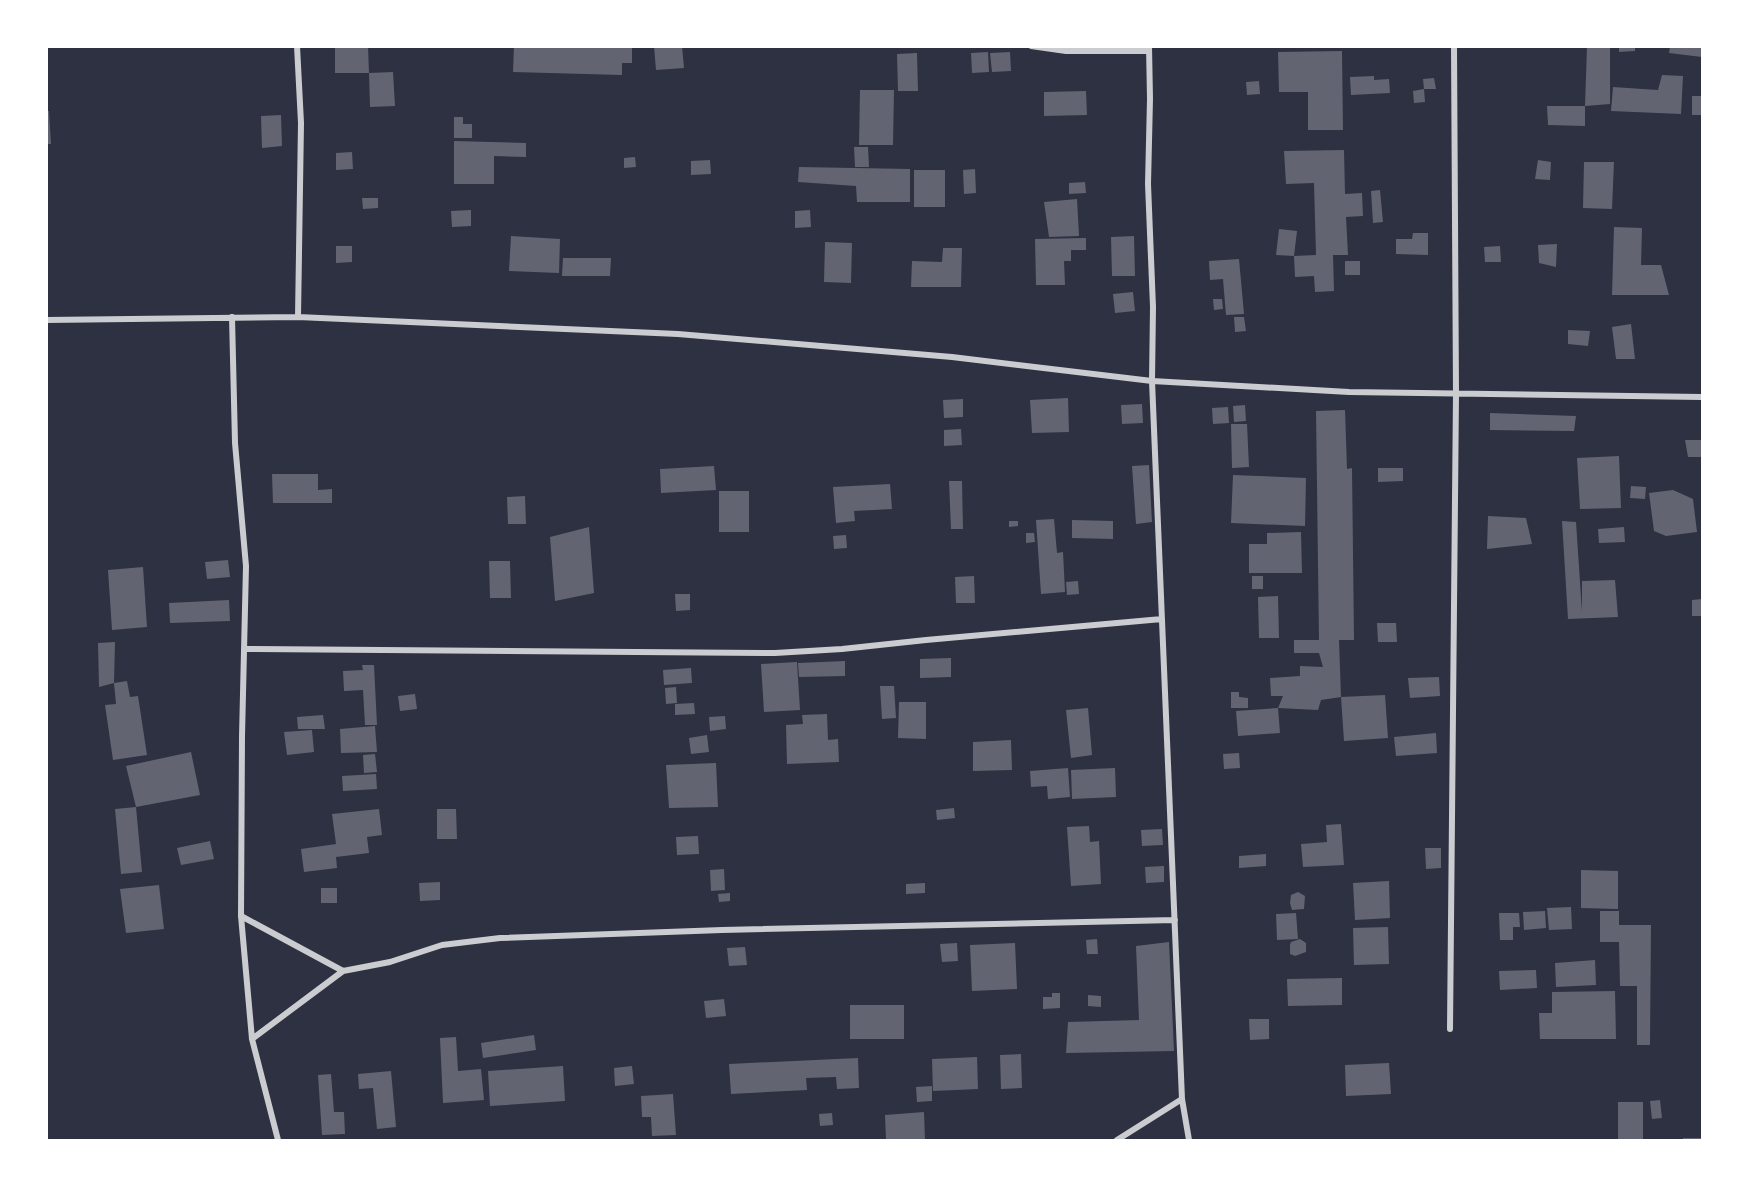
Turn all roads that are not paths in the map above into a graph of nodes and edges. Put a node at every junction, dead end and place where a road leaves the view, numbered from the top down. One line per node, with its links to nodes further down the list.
1 (297, 46): 6 (street)
2 (1031, 46): 4 (street)
3 (1454, 46): 9 (street)
4 (1149, 49): 8 (street)
5 (232, 317): 6 (street); 7 (street); 12 (street)
6 (298, 317): 8 (street)
7 (46, 320)
8 (1152, 381): 9 (street); 11 (street)
9 (1456, 394): 10 (street); 16 (street)
10 (1702, 397)
11 (1162, 619): 12 (street); 14 (street)
12 (244, 649): 13 (street)
13 (241, 916): 15 (street); 17 (street)
14 (1175, 920): 15 (street); 18 (street)
15 (343, 971): 17 (street)
16 (1450, 1029)
17 (252, 1040): 19 (street)
18 (1182, 1099): 20 (street); 21 (street)
19 (278, 1140)
20 (1117, 1140)
21 (1189, 1140)

